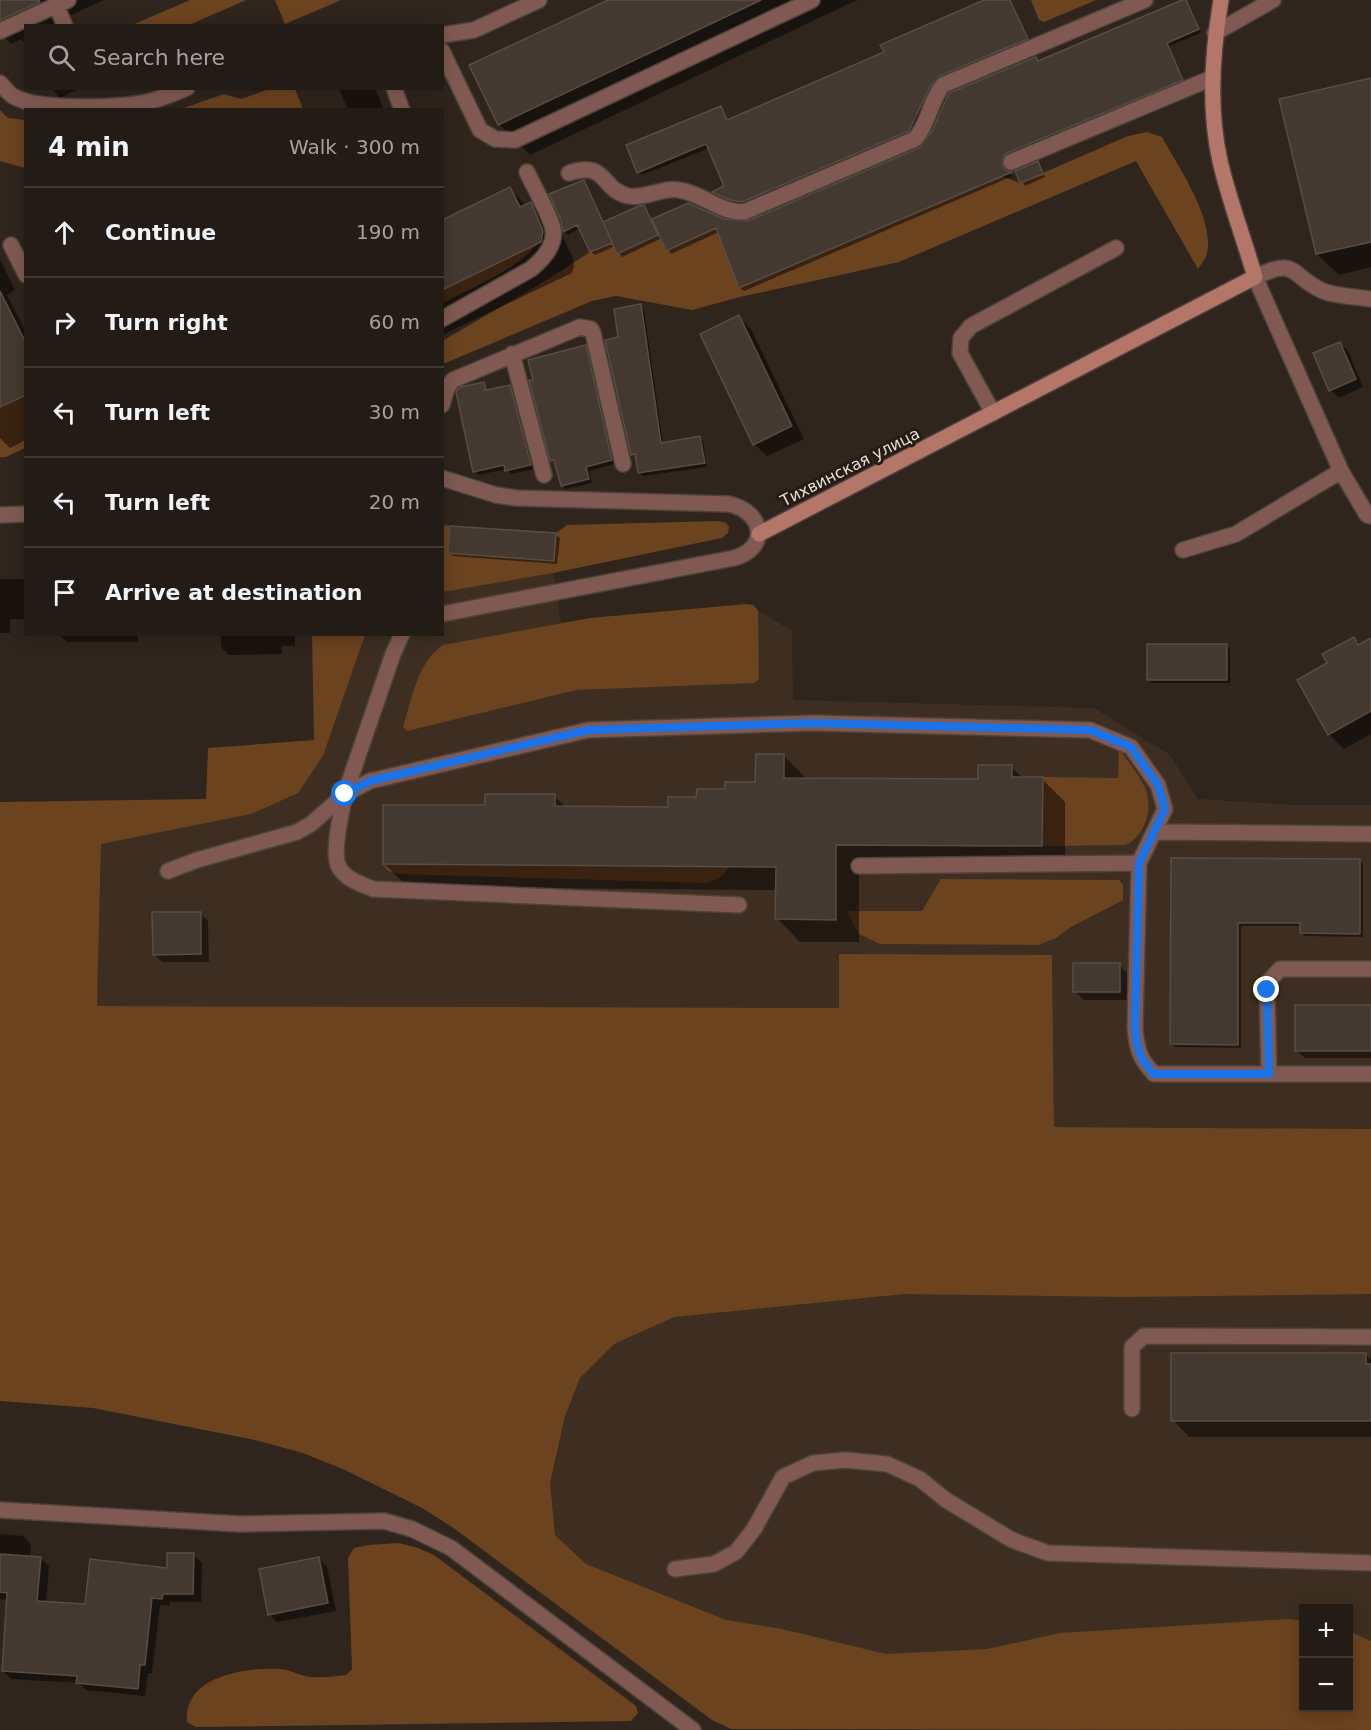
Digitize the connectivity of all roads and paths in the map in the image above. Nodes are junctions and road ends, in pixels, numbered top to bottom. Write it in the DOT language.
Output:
graph roads {
  1 [pos="539,0"];
  2 [pos="812,0"];
  3 [pos="1145,0"];
  4 [pos="1221,0"];
  5 [pos="1249,0"];
  6 [pos="1273,0"];
  7 [pos="62,2"];
  8 [pos="514,5"];
  9 [pos="1247,16"];
  10 [pos="65,24"];
  11 [pos="0,31"];
  12 [pos="1215,33"];
  13 [pos="444,35"];
  14 [pos="444,55"];
  15 [pos="1212,78"];
  16 [pos="0,83"];
  17 [pos="181,90"];
  18 [pos="395,90"];
  19 [pos="401,108"];
  20 [pos="1011,162"];
  21 [pos="527,172"];
  22 [pos="569,173"];
  23 [pos="11,245"];
  24 [pos="1116,248"];
  25 [pos="24,271"];
  26 [pos="1255,277"];
  27 [pos="1371,299"];
  28 [pos="444,318"];
  29 [pos="512,354"];
  30 [pos="444,398"];
  31 [pos="993,413"];
  32 [pos="623,464"];
  33 [pos="1341,471"];
  34 [pos="544,475"];
  35 [pos="444,479"];
  36 [pos="24,510"];
  37 [pos="0,514"];
  38 [pos="1371,516"];
  39 [pos="759,534"];
  40 [pos="1183,550"];
  41 [pos="444,614"];
  42 [pos="401,636"];
  43 [pos="345,794"];
  44 [pos="1154,832"];
  45 [pos="1371,834"];
  46 [pos="1139,863"];
  47 [pos="859,866"];
  48 [pos="168,871"];
  49 [pos="739,905"];
  50 [pos="1371,969"];
  51 [pos="1269,1074"];
  52 [pos="1371,1074"];
  53 [pos="1371,1337"];
  54 [pos="1132,1409"];
  55 [pos="0,1510"];
  56 [pos="1371,1563"];
  57 [pos="675,1569"];
  58 [pos="693,1730"];
  1 -- 8 [label="lane"];
  2 -- 14 [label="lane"];
  3 -- 22 [label="lane"];
  4 -- 12 [label="street"];
  5 -- 9 [label="lane"];
  6 -- 9 [label="lane"];
  7 -- 10 [label="lane"];
  7 -- 11 [label="lane"];
  8 -- 13 [label="lane"];
  9 -- 12 [label="lane"];
  12 -- 15 [label="street"];
  15 -- 20 [label="lane"];
  15 -- 26 [label="street"];
  16 -- 17 [label="lane"];
  18 -- 19 [label="lane"];
  21 -- 28 [label="lane"];
  23 -- 25 [label="lane"];
  24 -- 31 [label="lane"];
  26 -- 27 [label="lane"];
  26 -- 31 [label="street, Тихвинская улица"];
  26 -- 33 [label="lane"];
  29 -- 30 [label="lane"];
  29 -- 32 [label="lane"];
  29 -- 34 [label="lane"];
  31 -- 39 [label="street, Тихвинская улица"];
  33 -- 38 [label="lane"];
  33 -- 40 [label="lane"];
  35 -- 39 [label="lane"];
  36 -- 37 [label="lane"];
  39 -- 41 [label="lane"];
  42 -- 43 [label="lane"];
  43 -- 44 [label="lane"];
  43 -- 48 [label="lane"];
  43 -- 49 [label="lane"];
  44 -- 45 [label="lane"];
  44 -- 46 [label="lane"];
  46 -- 47 [label="lane"];
  46 -- 51 [label="lane"];
  50 -- 51 [label="lane"];
  51 -- 52 [label="lane"];
  53 -- 54 [label="lane"];
  55 -- 58 [label="lane"];
  56 -- 57 [label="lane"];
}
